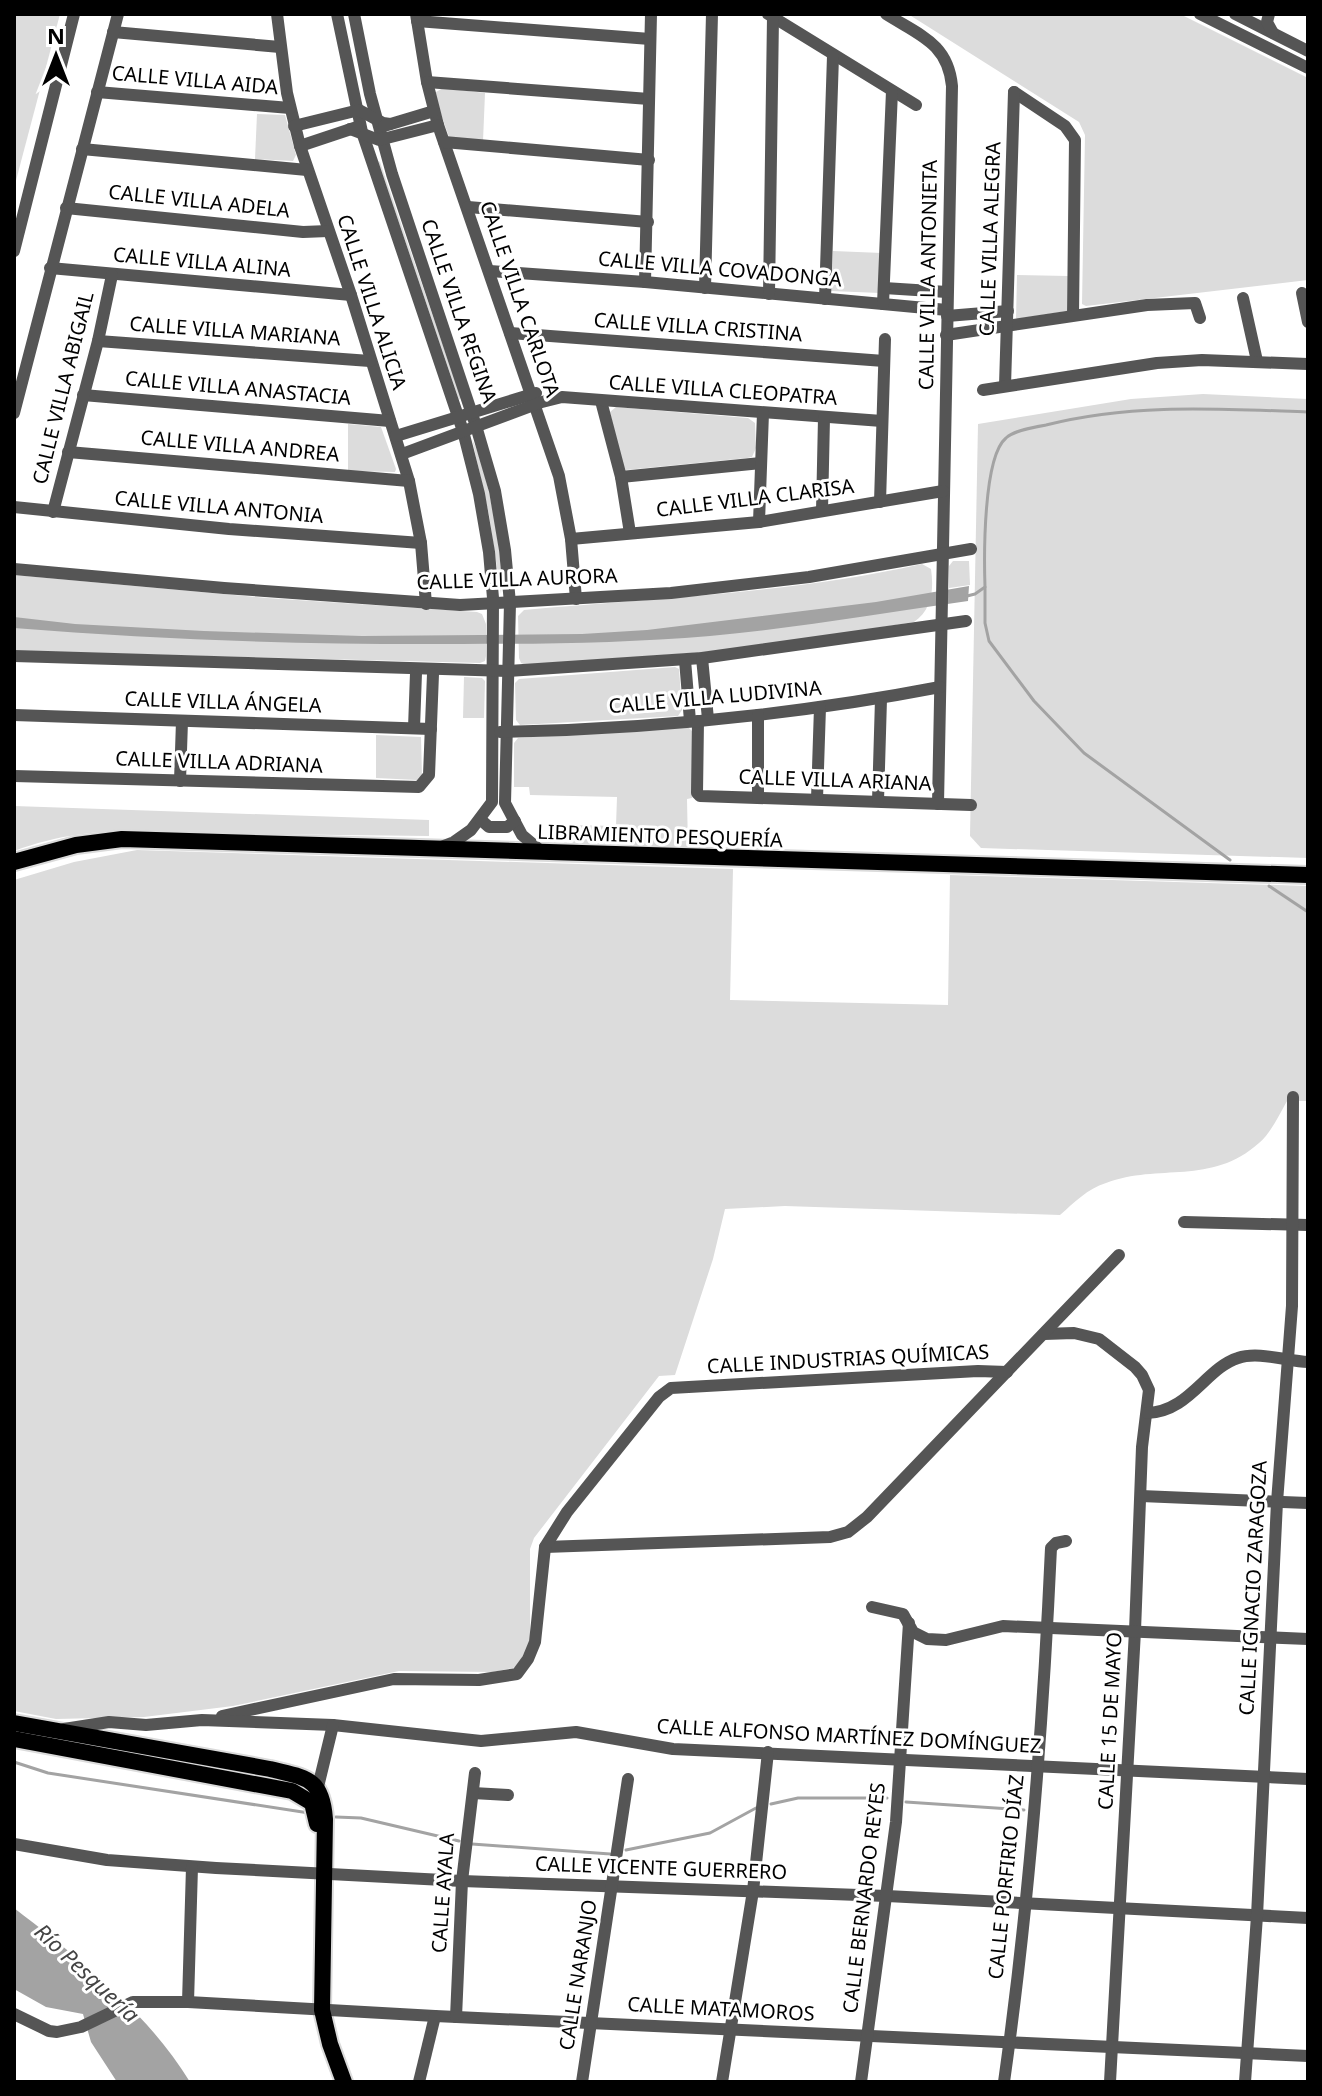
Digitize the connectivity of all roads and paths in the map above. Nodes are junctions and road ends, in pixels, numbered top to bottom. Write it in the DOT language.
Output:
graph roads {
  1 [pos="74,14"];
  2 [pos="118,14"];
  3 [pos="277,14"];
  4 [pos="337,14"];
  5 [pos="354,14"];
  6 [pos="651,14"];
  7 [pos="712,14"];
  8 [pos="886,14"];
  9 [pos="1200,14"];
  10 [pos="1235,14"];
  11 [pos="770,16"];
  12 [pos="416,18"];
  13 [pos="1256,20"];
  14 [pos="1224,26"];
  15 [pos="113,32"];
  16 [pos="1275,34"];
  17 [pos="650,39"];
  18 [pos="280,47"];
  19 [pos="1268,48"];
  20 [pos="1308,51"];
  21 [pos="833,56"];
  22 [pos="1308,68"];
  23 [pos="427,82"];
  24 [pos="892,91"];
  25 [pos="97,92"];
  26 [pos="649,99"];
  27 [pos="916,105"];
  28 [pos="350,107"];
  29 [pos="290,108"];
  30 [pos="429,112"];
  31 [pos="294,126"];
  32 [pos="433,126"];
  33 [pos="374,129"];
  34 [pos="444,142"];
  35 [pos="300,146"];
  36 [pos="82,149"];
  37 [pos="649,160"];
  38 [pos="372,161"];
  39 [pos="307,170"];
  40 [pos="468,207"];
  41 [pos="66,208"];
  42 [pos="648,222"];
  43 [pos="328,231"];
  44 [pos="14,251"];
  45 [pos="50,268"];
  46 [pos="490,271"];
  47 [pos="112,275"];
  48 [pos="645,282"];
  49 [pos="705,288"];
  50 [pos="884,288"];
  51 [pos="947,292"];
  52 [pos="1302,293"];
  53 [pos="769,294"];
  54 [pos="351,295"];
  55 [pos="1243,298"];
  56 [pos="825,299"];
  57 [pos="883,304"];
  58 [pos="1008,311"];
  59 [pos="947,313"];
  60 [pos="1073,315"];
  61 [pos="1200,318"];
  62 [pos="1308,322"];
  63 [pos="1008,326"];
  64 [pos="510,333"];
  65 [pos="946,335"];
  66 [pos="885,339"];
  67 [pos="98,341"];
  68 [pos="370,361"];
  69 [pos="884,361"];
  70 [pos="1257,361"];
  71 [pos="1308,364"];
  72 [pos="1005,386"];
  73 [pos="983,390"];
  74 [pos="83,395"];
  75 [pos="533,399"];
  76 [pos="601,401"];
  77 [pos="472,412"];
  78 [pos="14,413"];
  79 [pos="763,413"];
  80 [pos="458,416"];
  81 [pos="824,418"];
  82 [pos="390,421"];
  83 [pos="882,421"];
  84 [pos="476,426"];
  85 [pos="463,431"];
  86 [pos="396,436"];
  87 [pos="68,452"];
  88 [pos="402,454"];
  89 [pos="761,463"];
  90 [pos="621,477"];
  91 [pos="409,481"];
  92 [pos="943,491"];
  93 [pos="880,502"];
  94 [pos="14,507"];
  95 [pos="822,511"];
  96 [pos="53,512"];
  97 [pos="759,522"];
  98 [pos="630,533"];
  99 [pos="571,539"];
  100 [pos="421,543"];
  101 [pos="971,549"];
  102 [pos="942,556"];
  103 [pos="14,569"];
  104 [pos="576,599"];
  105 [pos="426,604"];
  106 [pos="500,606"];
  107 [pos="966,621"];
  108 [pos="941,624"];
  109 [pos="14,656"];
  110 [pos="702,658"];
  111 [pos="685,660"];
  112 [pos="500,667"];
  113 [pos="424,670"];
  114 [pos="940,687"];
  115 [pos="881,699"];
  116 [pos="820,707"];
  117 [pos="14,715"];
  118 [pos="758,715"];
  119 [pos="699,720"];
  120 [pos="182,721"];
  121 [pos="414,728"];
  122 [pos="431,729"];
  123 [pos="492,732"];
  124 [pos="507,732"];
  125 [pos="14,776"];
  126 [pos="180,781"];
  127 [pos="758,797"];
  128 [pos="817,799"];
  129 [pos="878,801"];
  130 [pos="938,804"];
  131 [pos="971,805"];
  132 [pos="484,816"];
  133 [pos="512,817"];
  134 [pos="470,832"];
  135 [pos="522,835"];
  136 [pos="433,848"];
  137 [pos="483,850"];
  138 [pos="506,851"];
  139 [pos="544,853"];
  140 [pos="14,862"];
  141 [pos="1308,875"];
  142 [pos="1293,1097"];
  143 [pos="1184,1222"];
  144 [pos="1293,1225"];
  145 [pos="1308,1225"];
  146 [pos="1119,1255"];
  147 [pos="1044,1334"];
  148 [pos="1287,1361"];
  149 [pos="1308,1362"];
  150 [pos="1007,1372"];
  151 [pos="1147,1413"];
  152 [pos="1141,1496"];
  153 [pos="1277,1502"];
  154 [pos="1308,1503"];
  155 [pos="1066,1541"];
  156 [pos="545,1547"];
  157 [pos="872,1607"];
  158 [pos="909,1623"];
  159 [pos="1048,1627"];
  160 [pos="1135,1631"];
  161 [pos="1271,1637"];
  162 [pos="1308,1639"];
  163 [pos="202,1720"];
  164 [pos="14,1723"];
  165 [pos="333,1725"];
  166 [pos="14,1739"];
  167 [pos="55,1740"];
  168 [pos="768,1752"];
  169 [pos="900,1761"];
  170 [pos="1037,1768"];
  171 [pos="1127,1770"];
  172 [pos="475,1773"];
  173 [pos="1263,1777"];
  174 [pos="628,1779"];
  175 [pos="1308,1779"];
  176 [pos="473,1793"];
  177 [pos="508,1795"];
  178 [pos="315,1796"];
  179 [pos="14,1844"];
  180 [pos="192,1867"];
  181 [pos="320,1872"];
  182 [pos="462,1881"];
  183 [pos="612,1886"];
  184 [pos="753,1891"];
  185 [pos="887,1896"];
  186 [pos="1026,1903"];
  187 [pos="1120,1908"];
  188 [pos="1257,1916"];
  189 [pos="1308,1918"];
  190 [pos="188,2002"];
  191 [pos="320,2010"];
  192 [pos="14,2014"];
  193 [pos="435,2016"];
  194 [pos="456,2017"];
  195 [pos="592,2023"];
  196 [pos="732,2028"];
  197 [pos="867,2036"];
  198 [pos="1009,2041"];
  199 [pos="1112,2045"];
  200 [pos="1247,2052"];
  201 [pos="1308,2056"];
  202 [pos="341,2082"];
  203 [pos="419,2082"];
  204 [pos="582,2082"];
  205 [pos="722,2082"];
  206 [pos="861,2082"];
  207 [pos="1004,2082"];
  208 [pos="1110,2082"];
  209 [pos="1245,2082"];
  1 -- 44 [label="street"];
  2 -- 15 [label="street"];
  3 -- 18 [label="street, CALLE VILLA ALICIA"];
  4 -- 28 [label="street"];
  5 -- 33 [label="street, CALLE VILLA REGINA"];
  6 -- 17 [label="street"];
  7 -- 49 [label="street"];
  8 -- 51 [label="street, CALLE VILLA ANTONIETA"];
  9 -- 14 [label="street"];
  10 -- 13 [label="street"];
  10 -- 14 [label="street"];
  11 -- 21 [label="street"];
  11 -- 53 [label="street"];
  12 -- 17 [label="street"];
  12 -- 23 [label="street, CALLE VILLA CARLOTA"];
  13 -- 14 [label="street"];
  13 -- 16 [label="street"];
  13 -- 19 [label="street"];
  14 -- 19 [label="street"];
  15 -- 18 [label="street"];
  15 -- 25 [label="street"];
  16 -- 19 [label="street"];
  16 -- 20 [label="street"];
  17 -- 26 [label="street"];
  18 -- 29 [label="street, CALLE VILLA ALICIA"];
  19 -- 22 [label="street"];
  21 -- 24 [label="street"];
  21 -- 56 [label="street"];
  23 -- 26 [label="street"];
  23 -- 30 [label="street, CALLE VILLA CARLOTA"];
  24 -- 27 [label="street"];
  24 -- 50 [label="street"];
  25 -- 29 [label="street, CALLE VILLA AIDA"];
  25 -- 36 [label="street"];
  26 -- 37 [label="street"];
  28 -- 31 [label="street"];
  28 -- 33 [label="street"];
  28 -- 33 [label="street"];
  28 -- 33 [label="street"];
  29 -- 31 [label="street, CALLE VILLA ALICIA"];
  30 -- 32 [label="street, CALLE VILLA CARLOTA"];
  30 -- 33 [label="street"];
  31 -- 35 [label="street, CALLE VILLA ALICIA"];
  32 -- 33 [label="street"];
  32 -- 34 [label="street, CALLE VILLA CARLOTA"];
  33 -- 35 [label="street"];
  33 -- 38 [label="street, CALLE VILLA REGINA"];
  33 -- 38 [label="street"];
  33 -- 77 [label="street, CALLE VILLA REGINA"];
  34 -- 37 [label="street"];
  34 -- 40 [label="street, CALLE VILLA CARLOTA"];
  35 -- 39 [label="street, CALLE VILLA ALICIA"];
  36 -- 39 [label="street"];
  36 -- 41 [label="street"];
  37 -- 42 [label="street"];
  38 -- 80 [label="street, CALLE VILLA REGINA"];
  39 -- 43 [label="street, CALLE VILLA ALICIA"];
  40 -- 42 [label="street"];
  40 -- 46 [label="street, CALLE VILLA CARLOTA"];
  41 -- 43 [label="street, CALLE VILLA ADELA"];
  41 -- 45 [label="street"];
  42 -- 48 [label="street"];
  43 -- 54 [label="street, CALLE VILLA ALICIA"];
  45 -- 47 [label="street, CALLE VILLA ALINA"];
  45 -- 78 [label="street"];
  46 -- 48 [label="street, CALLE VILLA COVADONGA"];
  46 -- 64 [label="street, CALLE VILLA CARLOTA"];
  47 -- 54 [label="street, CALLE VILLA ALINA"];
  47 -- 67 [label="street, CALLE VILLA ABIGAIL"];
  48 -- 49 [label="street, CALLE VILLA COVADONGA"];
  49 -- 53 [label="street, CALLE VILLA COVADONGA"];
  50 -- 51 [label="street"];
  50 -- 57 [label="street"];
  51 -- 59 [label="street, CALLE VILLA ANTONIETA"];
  52 -- 62 [label="street"];
  53 -- 56 [label="street, CALLE VILLA COVADONGA"];
  54 -- 68 [label="street, CALLE VILLA ALICIA"];
  55 -- 70 [label="street"];
  56 -- 57 [label="street, CALLE VILLA COVADONGA"];
  57 -- 59 [label="street, CALLE VILLA COVADONGA"];
  58 -- 59 [label="street, CALLE VILLA COVADONGA"];
  58 -- 60 [label="street, CALLE VILLA ALEGRA"];
  58 -- 63 [label="street, CALLE VILLA ALEGRA"];
  59 -- 65 [label="street, CALLE VILLA ANTONIETA"];
  60 -- 61 [label="street"];
  60 -- 63 [label="street"];
  63 -- 65 [label="street"];
  63 -- 72 [label="street, CALLE VILLA ALEGRA"];
  64 -- 69 [label="street, CALLE VILLA CRISTINA"];
  64 -- 75 [label="street, CALLE VILLA CARLOTA"];
  65 -- 92 [label="street, CALLE VILLA ANTONIETA"];
  66 -- 69 [label="street"];
  67 -- 68 [label="street, CALLE VILLA MARIANA"];
  67 -- 74 [label="street, CALLE VILLA ABIGAIL"];
  68 -- 82 [label="street, CALLE VILLA ALICIA"];
  69 -- 83 [label="street"];
  70 -- 71 [label="street"];
  70 -- 72 [label="street"];
  72 -- 73 [label="street"];
  74 -- 82 [label="street, CALLE VILLA ANASTACIA"];
  74 -- 87 [label="street, CALLE VILLA ABIGAIL"];
  75 -- 76 [label="street, CALLE VILLA CLEOPATRA"];
  75 -- 77 [label="street, CALLE VILLA CLEOPATRA"];
  75 -- 84 [label="street, CALLE VILLA CLEOPATRA"];
  75 -- 99 [label="street, CALLE VILLA CARLOTA"];
  76 -- 79 [label="street, CALLE VILLA CLEOPATRA"];
  76 -- 90 [label="street"];
  77 -- 80 [label="street, CALLE VILLA CLEOPATRA"];
  77 -- 84 [label="street, CALLE VILLA REGINA"];
  79 -- 81 [label="street, CALLE VILLA CLEOPATRA"];
  79 -- 89 [label="street"];
  80 -- 85 [label="street, CALLE VILLA REGINA"];
  80 -- 86 [label="street, CALLE VILLA CLEOPATRA"];
  81 -- 83 [label="street, CALLE VILLA CLEOPATRA"];
  81 -- 95 [label="street"];
  82 -- 86 [label="street, CALLE VILLA ALICIA"];
  83 -- 93 [label="street"];
  84 -- 85 [label="street, CALLE VILLA CLEOPATRA"];
  84 -- 106 [label="street, CALLE VILLA REGINA"];
  85 -- 88 [label="street, CALLE VILLA CLEOPATRA"];
  85 -- 106 [label="street, CALLE VILLA REGINA"];
  86 -- 88 [label="street, CALLE VILLA ALICIA"];
  87 -- 91 [label="street, CALLE VILLA ANDREA"];
  87 -- 96 [label="street, CALLE VILLA ABIGAIL"];
  88 -- 91 [label="street, CALLE VILLA ALICIA"];
  89 -- 90 [label="street"];
  89 -- 97 [label="street"];
  90 -- 98 [label="street"];
  91 -- 100 [label="street, CALLE VILLA ALICIA"];
  92 -- 93 [label="street, CALLE VILLA CLARISA"];
  92 -- 102 [label="street, CALLE VILLA ANTONIETA"];
  93 -- 95 [label="street, CALLE VILLA CLARISA"];
  94 -- 96 [label="street, CALLE VILLA ANTONIA"];
  95 -- 97 [label="street, CALLE VILLA CLARISA"];
  96 -- 100 [label="street, CALLE VILLA ANTONIA"];
  97 -- 98 [label="street, CALLE VILLA CLARISA"];
  98 -- 99 [label="street, CALLE VILLA CLARISA"];
  99 -- 104 [label="street, CALLE VILLA CARLOTA"];
  100 -- 105 [label="street, CALLE VILLA ALICIA"];
  101 -- 102 [label="street, CALLE VILLA AURORA"];
  102 -- 104 [label="street, CALLE VILLA AURORA"];
  102 -- 108 [label="street, CALLE VILLA ANTONIETA"];
  103 -- 105 [label="street, CALLE VILLA AURORA"];
  104 -- 106 [label="street, CALLE VILLA AURORA"];
  105 -- 106 [label="street, CALLE VILLA AURORA"];
  106 -- 112 [label="street"];
  106 -- 112 [label="street, CALLE VILLA REGINA"];
  107 -- 108 [label="street"];
  108 -- 110 [label="street"];
  108 -- 114 [label="street"];
  109 -- 113 [label="street"];
  110 -- 111 [label="street"];
  110 -- 119 [label="street"];
  111 -- 112 [label="street"];
  111 -- 119 [label="street"];
  112 -- 113 [label="street"];
  112 -- 123 [label="street"];
  112 -- 124 [label="street"];
  113 -- 121 [label="street"];
  113 -- 122 [label="street"];
  114 -- 115 [label="street, CALLE VILLA LUDIVINA"];
  114 -- 130 [label="street"];
  115 -- 116 [label="street, CALLE VILLA LUDIVINA"];
  115 -- 129 [label="street"];
  116 -- 118 [label="street, CALLE VILLA LUDIVINA"];
  116 -- 128 [label="street"];
  117 -- 120 [label="street, CALLE VILLA ÁNGELA"];
  118 -- 119 [label="street, CALLE VILLA LUDIVINA"];
  118 -- 127 [label="street"];
  119 -- 124 [label="street, CALLE VILLA LUDIVINA"];
  119 -- 127 [label="street, CALLE VILLA ARIANA"];
  120 -- 121 [label="street, CALLE VILLA ÁNGELA"];
  120 -- 126 [label="street"];
  121 -- 122 [label="street, CALLE VILLA ÁNGELA"];
  122 -- 126 [label="street, CALLE VILLA ADRIANA"];
  123 -- 124 [label="street, CALLE VILLA LUDIVINA"];
  123 -- 132 [label="street"];
  124 -- 133 [label="street"];
  125 -- 126 [label="street, CALLE VILLA ADRIANA"];
  127 -- 128 [label="street, CALLE VILLA ARIANA"];
  128 -- 129 [label="street, CALLE VILLA ARIANA"];
  129 -- 130 [label="street, CALLE VILLA ARIANA"];
  130 -- 131 [label="street, CALLE VILLA ARIANA"];
  132 -- 133 [label="street"];
  132 -- 133 [label="street"];
  132 -- 134 [label="street"];
  133 -- 135 [label="street"];
  134 -- 136 [label="street"];
  134 -- 137 [label="street"];
  135 -- 138 [label="street"];
  135 -- 139 [label="street"];
  136 -- 137 [label="main road, LIBRAMIENTO PESQUERÍA"];
  136 -- 140 [label="main road, LIBRAMIENTO PESQUERÍA"];
  137 -- 138 [label="main road, LIBRAMIENTO PESQUERÍA"];
  138 -- 139 [label="main road, LIBRAMIENTO PESQUERÍA"];
  139 -- 141 [label="main road, LIBRAMIENTO PESQUERÍA"];
  142 -- 144 [label="street, CALLE IGNACIO ZARAGOZA"];
  143 -- 144 [label="street"];
  144 -- 145 [label="street"];
  144 -- 148 [label="street, CALLE IGNACIO ZARAGOZA"];
  146 -- 147 [label="street"];
  147 -- 150 [label="street"];
  147 -- 151 [label="street, CALLE 15 DE MAYO"];
  148 -- 149 [label="street"];
  148 -- 151 [label="street"];
  148 -- 153 [label="street, CALLE IGNACIO ZARAGOZA"];
  150 -- 156 [label="street"];
  150 -- 156 [label="street, CALLE INDUSTRIAS QUÍMICAS"];
  151 -- 152 [label="street, CALLE 15 DE MAYO"];
  152 -- 153 [label="street"];
  152 -- 160 [label="street, CALLE 15 DE MAYO"];
  153 -- 154 [label="street"];
  153 -- 161 [label="street, CALLE IGNACIO ZARAGOZA"];
  155 -- 159 [label="street, CALLE PORFIRIO DÍAZ"];
  156 -- 163 [label="street"];
  157 -- 158 [label="street"];
  158 -- 159 [label="street"];
  158 -- 169 [label="street, CALLE BERNARDO REYES"];
  159 -- 160 [label="street"];
  159 -- 170 [label="street, CALLE PORFIRIO DÍAZ"];
  160 -- 161 [label="street"];
  160 -- 171 [label="street, CALLE 15 DE MAYO"];
  161 -- 162 [label="street"];
  161 -- 173 [label="street, CALLE IGNACIO ZARAGOZA"];
  163 -- 165 [label="street, CALLE ALFONSO MARTÍNEZ DOMÍNGUEZ"];
  163 -- 167 [label="street, CALLE ALFONSO MARTÍNEZ DOMÍNGUEZ"];
  164 -- 167 [label="main road"];
  165 -- 168 [label="street, CALLE ALFONSO MARTÍNEZ DOMÍNGUEZ"];
  165 -- 178 [label="street"];
  166 -- 167 [label="main road"];
  167 -- 178 [label="main road"];
  168 -- 169 [label="street, CALLE ALFONSO MARTÍNEZ DOMÍNGUEZ"];
  168 -- 184 [label="street"];
  169 -- 170 [label="street, CALLE ALFONSO MARTÍNEZ DOMÍNGUEZ"];
  169 -- 185 [label="street, CALLE BERNARDO REYES"];
  170 -- 171 [label="street, CALLE ALFONSO MARTÍNEZ DOMÍNGUEZ"];
  170 -- 186 [label="street, CALLE PORFIRIO DÍAZ"];
  171 -- 173 [label="street, CALLE ALFONSO MARTÍNEZ DOMÍNGUEZ"];
  171 -- 187 [label="street, CALLE 15 DE MAYO"];
  172 -- 176 [label="street, CALLE AYALA"];
  173 -- 175 [label="street, CALLE ALFONSO MARTÍNEZ DOMÍNGUEZ"];
  173 -- 188 [label="street, CALLE IGNACIO ZARAGOZA"];
  174 -- 183 [label="street, CALLE NARANJO"];
  176 -- 177 [label="street"];
  176 -- 182 [label="street, CALLE AYALA"];
  178 -- 181 [label="main road"];
  179 -- 180 [label="street, CALLE VICENTE GUERRERO"];
  180 -- 181 [label="street, CALLE VICENTE GUERRERO"];
  180 -- 190 [label="street"];
  181 -- 182 [label="street, CALLE VICENTE GUERRERO"];
  181 -- 191 [label="main road"];
  182 -- 183 [label="street, CALLE VICENTE GUERRERO"];
  182 -- 194 [label="street, CALLE AYALA"];
  183 -- 184 [label="street, CALLE VICENTE GUERRERO"];
  183 -- 195 [label="street, CALLE NARANJO"];
  184 -- 185 [label="street, CALLE VICENTE GUERRERO"];
  184 -- 196 [label="street"];
  185 -- 186 [label="street, CALLE VICENTE GUERRERO"];
  185 -- 197 [label="street, CALLE BERNARDO REYES"];
  186 -- 187 [label="street, CALLE VICENTE GUERRERO"];
  186 -- 198 [label="street, CALLE PORFIRIO DÍAZ"];
  187 -- 188 [label="street, CALLE VICENTE GUERRERO"];
  187 -- 199 [label="street, CALLE 15 DE MAYO"];
  188 -- 189 [label="street, CALLE VICENTE GUERRERO"];
  188 -- 200 [label="street, CALLE IGNACIO ZARAGOZA"];
  190 -- 191 [label="street, CALLE MATAMOROS"];
  190 -- 192 [label="street, CALLE MATAMOROS"];
  191 -- 193 [label="street, CALLE MATAMOROS"];
  191 -- 202 [label="main road"];
  193 -- 194 [label="street, CALLE MATAMOROS"];
  193 -- 203 [label="street"];
  194 -- 195 [label="street, CALLE MATAMOROS"];
  195 -- 196 [label="street, CALLE MATAMOROS"];
  195 -- 204 [label="street, CALLE NARANJO"];
  196 -- 197 [label="street, CALLE MATAMOROS"];
  196 -- 205 [label="street"];
  197 -- 198 [label="street, CALLE MATAMOROS"];
  197 -- 206 [label="street, CALLE BERNARDO REYES"];
  198 -- 199 [label="street, CALLE MATAMOROS"];
  198 -- 207 [label="street, CALLE PORFIRIO DÍAZ"];
  199 -- 200 [label="street, CALLE MATAMOROS"];
  199 -- 208 [label="street, CALLE 15 DE MAYO"];
  200 -- 201 [label="street, CALLE MATAMOROS"];
  200 -- 209 [label="street, CALLE IGNACIO ZARAGOZA"];
}
